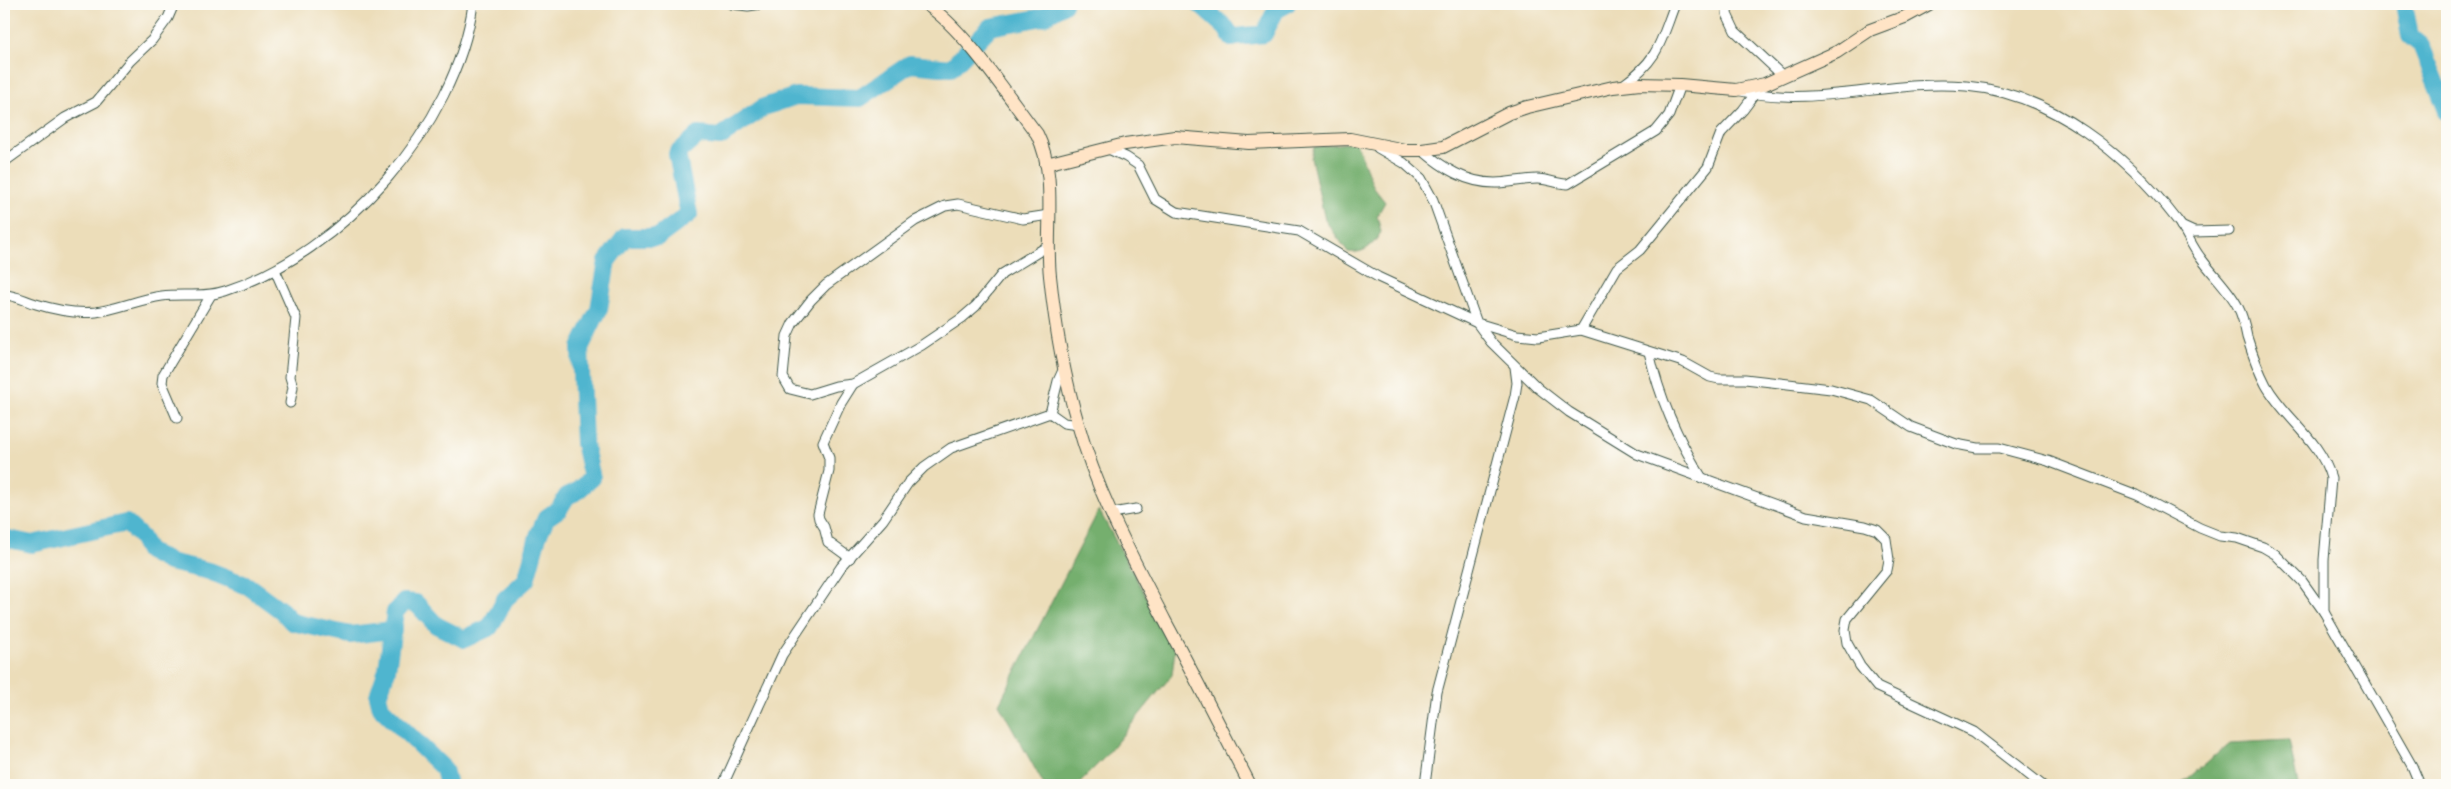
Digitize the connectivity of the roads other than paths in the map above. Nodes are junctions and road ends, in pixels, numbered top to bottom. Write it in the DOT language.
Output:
graph roads {
  1 [pos="174,4"];
  2 [pos="474,4"];
  3 [pos="731,4"];
  4 [pos="762,4"];
  5 [pos="1675,4"];
  6 [pos="1728,4"];
  7 [pos="1929,4"];
  8 [pos="935,6"];
  9 [pos="1783,76"];
  10 [pos="1623,85"];
  11 [pos="1680,85"];
  12 [pos="1736,90"];
  13 [pos="1755,94"];
  14 [pos="1371,143"];
  15 [pos="1106,148"];
  16 [pos="1422,150"];
  17 [pos="4,162"];
  18 [pos="1046,164"];
  19 [pos="1049,215"];
  20 [pos="2181,226"];
  21 [pos="2229,231"];
  22 [pos="1048,246"];
  23 [pos="275,270"];
  24 [pos="4,295"];
  25 [pos="211,295"];
  26 [pos="1477,323"];
  27 [pos="1581,330"];
  28 [pos="1649,352"];
  29 [pos="1065,367"];
  30 [pos="1515,367"];
  31 [pos="852,384"];
  32 [pos="290,403"];
  33 [pos="1050,413"];
  34 [pos="177,418"];
  35 [pos="1078,425"];
  36 [pos="1702,478"];
  37 [pos="1136,509"];
  38 [pos="1112,513"];
  39 [pos="850,558"];
  40 [pos="2324,612"];
  41 [pos="724,785"];
  42 [pos="1250,785"];
  43 [pos="1425,785"];
  44 [pos="2042,785"];
  45 [pos="2420,785"];
  1 -- 17 [label="street"];
  2 -- 23 [label="street"];
  3 -- 4 [label="street"];
  5 -- 10 [label="street"];
  6 -- 9 [label="street"];
  7 -- 9 [label="street"];
  8 -- 18 [label="street"];
  9 -- 12 [label="street"];
  10 -- 11 [label="street"];
  10 -- 16 [label="street"];
  11 -- 12 [label="street"];
  11 -- 16 [label="street"];
  12 -- 13 [label="street"];
  13 -- 20 [label="street"];
  13 -- 27 [label="street"];
  14 -- 15 [label="street"];
  14 -- 16 [label="street"];
  14 -- 26 [label="street"];
  15 -- 18 [label="street"];
  15 -- 26 [label="street"];
  18 -- 19 [label="street"];
  19 -- 22 [label="street"];
  19 -- 31 [label="street"];
  20 -- 21 [label="street"];
  20 -- 40 [label="street"];
  22 -- 29 [label="street"];
  22 -- 31 [label="street"];
  23 -- 25 [label="street"];
  23 -- 32 [label="street"];
  24 -- 25 [label="street"];
  25 -- 34 [label="street"];
  26 -- 27 [label="street"];
  26 -- 30 [label="street"];
  27 -- 28 [label="street"];
  28 -- 36 [label="street"];
  28 -- 40 [label="street"];
  29 -- 33 [label="street"];
  29 -- 35 [label="street"];
  30 -- 36 [label="street"];
  30 -- 43 [label="street"];
  31 -- 39 [label="street"];
  33 -- 35 [label="street"];
  33 -- 39 [label="street"];
  35 -- 38 [label="street"];
  36 -- 44 [label="street"];
  37 -- 38 [label="street"];
  38 -- 42 [label="street"];
  39 -- 41 [label="street"];
  40 -- 45 [label="street"];
}
